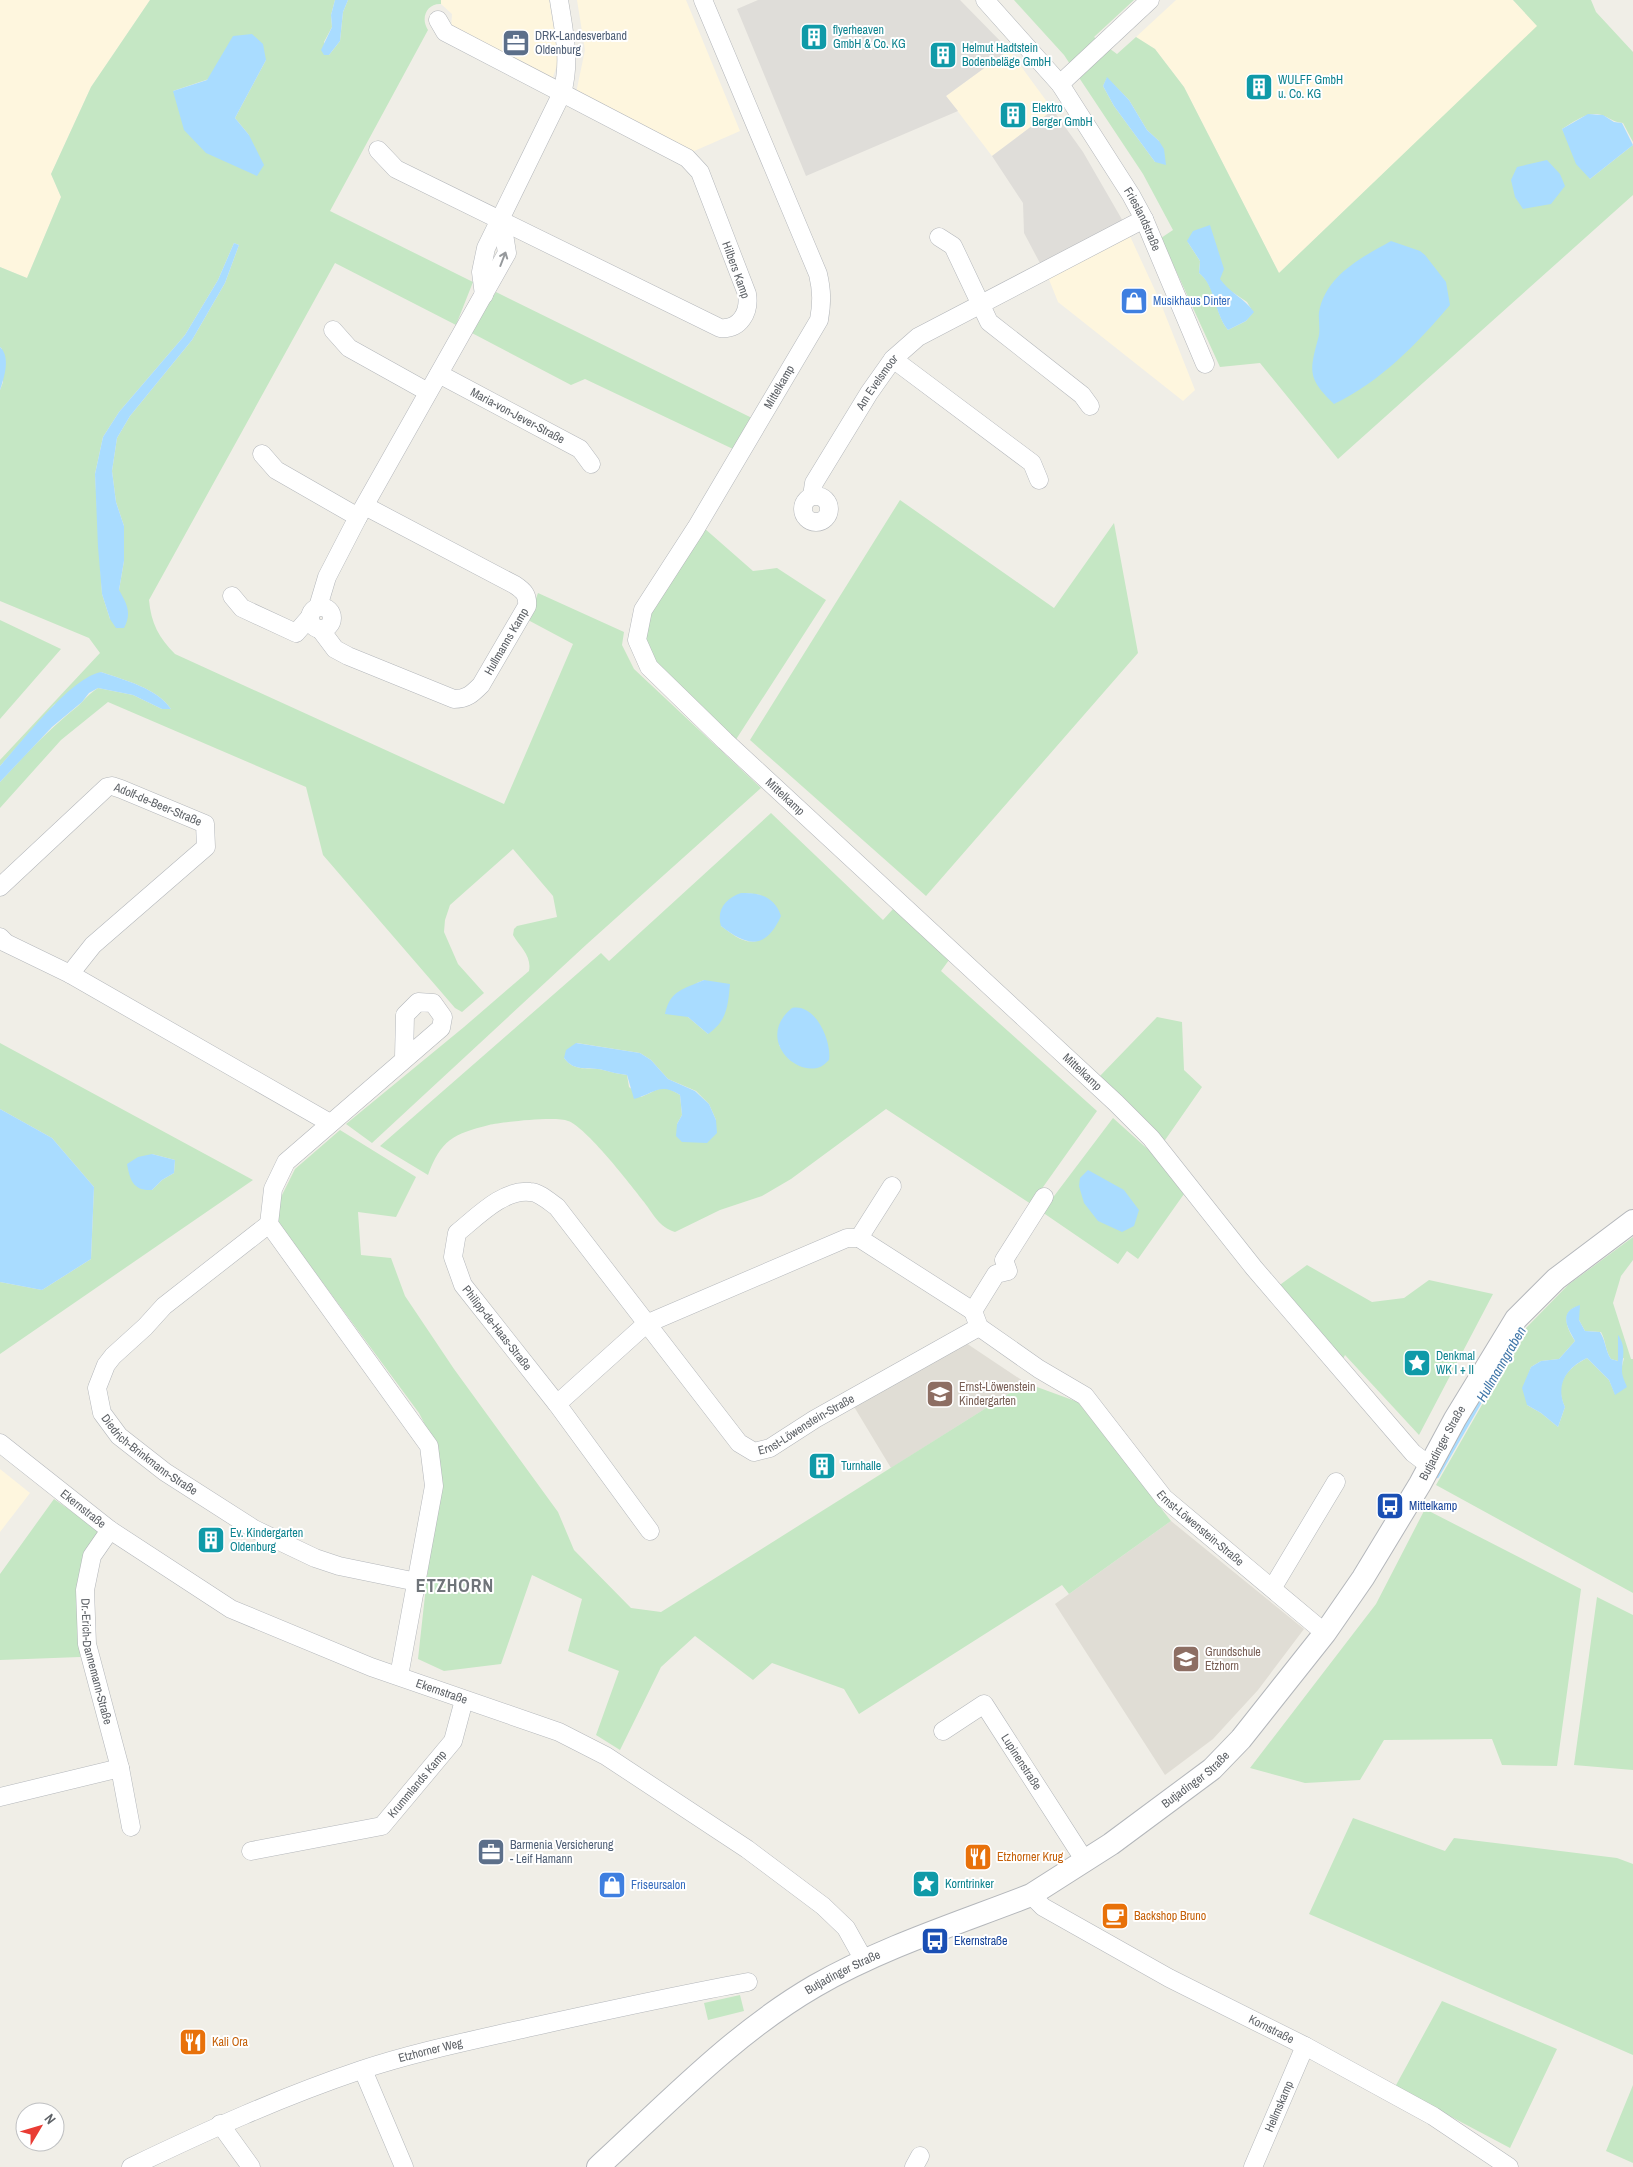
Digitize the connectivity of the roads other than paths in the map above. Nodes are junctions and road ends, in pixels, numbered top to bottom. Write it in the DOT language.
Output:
graph roads {
  1 [pos="559,0"];
  2 [pos="704,0"];
  3 [pos="985,0"];
  4 [pos="1150,0"];
  5 [pos="438,20"];
  6 [pos="1060,84"];
  7 [pos="562,93"];
  8 [pos="378,150"];
  9 [pos="1144,219"];
  10 [pos="499,220"];
  11 [pos="939,237"];
  12 [pos="980,304"];
  13 [pos="334,330"];
  14 [pos="893,359"];
  15 [pos="1205,364"];
  16 [pos="439,374"];
  17 [pos="428,392"];
  18 [pos="1090,406"];
  19 [pos="262,454"];
  20 [pos="591,464"];
  21 [pos="1040,480"];
  22 [pos="812,496"];
  23 [pos="362,512"];
  24 [pos="232,596"];
  25 [pos="316,617"];
  26 [pos="0,887"];
  27 [pos="0,937"];
  28 [pos="70,974"];
  29 [pos="404,1058"];
  30 [pos="330,1122"];
  31 [pos="892,1186"];
  32 [pos="1044,1196"];
  33 [pos="1633,1221"];
  34 [pos="269,1224"];
  35 [pos="859,1238"];
  36 [pos="976,1319"];
  37 [pos="646,1324"];
  38 [pos="557,1404"];
  39 [pos="0,1443"];
  40 [pos="1430,1466"];
  41 [pos="1336,1482"];
  42 [pos="110,1530"];
  43 [pos="650,1531"];
  44 [pos="416,1582"];
  45 [pos="1273,1587"];
  46 [pos="1325,1633"];
  47 [pos="399,1676"];
  48 [pos="464,1700"];
  49 [pos="943,1731"];
  50 [pos="120,1768"];
  51 [pos="0,1797"];
  52 [pos="132,1827"];
  53 [pos="250,1851"];
  54 [pos="1085,1861"];
  55 [pos="1031,1896"];
  56 [pos="865,1962"];
  57 [pos="748,1982"];
  58 [pos="1306,2046"];
  59 [pos="363,2070"];
  60 [pos="220,2124"];
  61 [pos="130,2167"];
  62 [pos="251,2167"];
  63 [pos="404,2167"];
  64 [pos="598,2167"];
  65 [pos="1253,2167"];
  66 [pos="1509,2167"];
  1 -- 7 [label="street"];
  2 -- 40 [label="street, Mittelkamp"];
  3 -- 6 [label="street, Frieslandstraße"];
  4 -- 6 [label="street"];
  5 -- 7 [label="street"];
  6 -- 9 [label="street, Frieslandstraße"];
  7 -- 10 [label="street"];
  7 -- 10 [label="street, Hilbers Kamp"];
  8 -- 10 [label="street"];
  9 -- 12 [label="street, Am Evelsmoor"];
  9 -- 15 [label="street, Frieslandstraße"];
  10 -- 16 [label="street"];
  11 -- 12 [label="street"];
  12 -- 14 [label="street, Am Evelsmoor"];
  12 -- 18 [label="street"];
  13 -- 17 [label="street"];
  14 -- 21 [label="street"];
  14 -- 22 [label="street, Am Evelsmoor"];
  16 -- 17 [label="street"];
  16 -- 20 [label="street, Maria-von-Jever-Straße"];
  17 -- 23 [label="street"];
  19 -- 23 [label="street"];
  23 -- 25 [label="street"];
  23 -- 25 [label="street, Hullmanns Kamp"];
  24 -- 25 [label="street"];
  26 -- 28 [label="street, Adolf-de-Beer-Straße"];
  27 -- 28 [label="street"];
  28 -- 30 [label="street"];
  29 -- 30 [label="street"];
  30 -- 34 [label="street"];
  31 -- 35 [label="street"];
  32 -- 36 [label="street, Ernst-Löwenstein-Straße"];
  33 -- 40 [label="street, Butjadinger Straße"];
  34 -- 44 [label="street"];
  34 -- 44 [label="street, Diedrich-Brinkmann-Straße"];
  35 -- 36 [label="street, Ernst-Löwenstein-Straße"];
  35 -- 37 [label="street"];
  36 -- 37 [label="street, Ernst-Löwenstein-Straße"];
  36 -- 45 [label="street, Ernst-Löwenstein-Straße"];
  37 -- 38 [label="street"];
  37 -- 38 [label="street, Philipp-de-Haas-Straße"];
  38 -- 43 [label="street, Philipp-de-Haas-Straße"];
  39 -- 42 [label="street, Ekernstraße"];
  40 -- 46 [label="street, Butjadinger Straße"];
  41 -- 45 [label="street"];
  42 -- 47 [label="street, Ekernstraße"];
  42 -- 50 [label="street, Dr.-Erich-Dannemann-Straße"];
  44 -- 47 [label="street"];
  45 -- 46 [label="street, Ernst-Löwenstein-Straße"];
  46 -- 54 [label="street, Butjadinger Straße"];
  47 -- 48 [label="street, Ekernstraße"];
  48 -- 53 [label="street, Krummlands Kamp"];
  48 -- 56 [label="street, Ekernstraße"];
  49 -- 54 [label="street, Lupinenstraße"];
  50 -- 51 [label="street"];
  50 -- 52 [label="street, Dr.-Erich-Dannemann-Straße"];
  54 -- 55 [label="street, Butjadinger Straße"];
  55 -- 56 [label="street, Butjadinger Straße"];
  55 -- 58 [label="street, Kornstraße"];
  56 -- 64 [label="street, Butjadinger Straße"];
  57 -- 59 [label="street, Etzhorner Weg"];
  58 -- 65 [label="street, Hellmskamp"];
  58 -- 66 [label="street, Kornstraße"];
  59 -- 60 [label="street, Etzhorner Weg"];
  59 -- 63 [label="street"];
  60 -- 61 [label="street, Etzhorner Weg"];
  60 -- 62 [label="street"];
}
